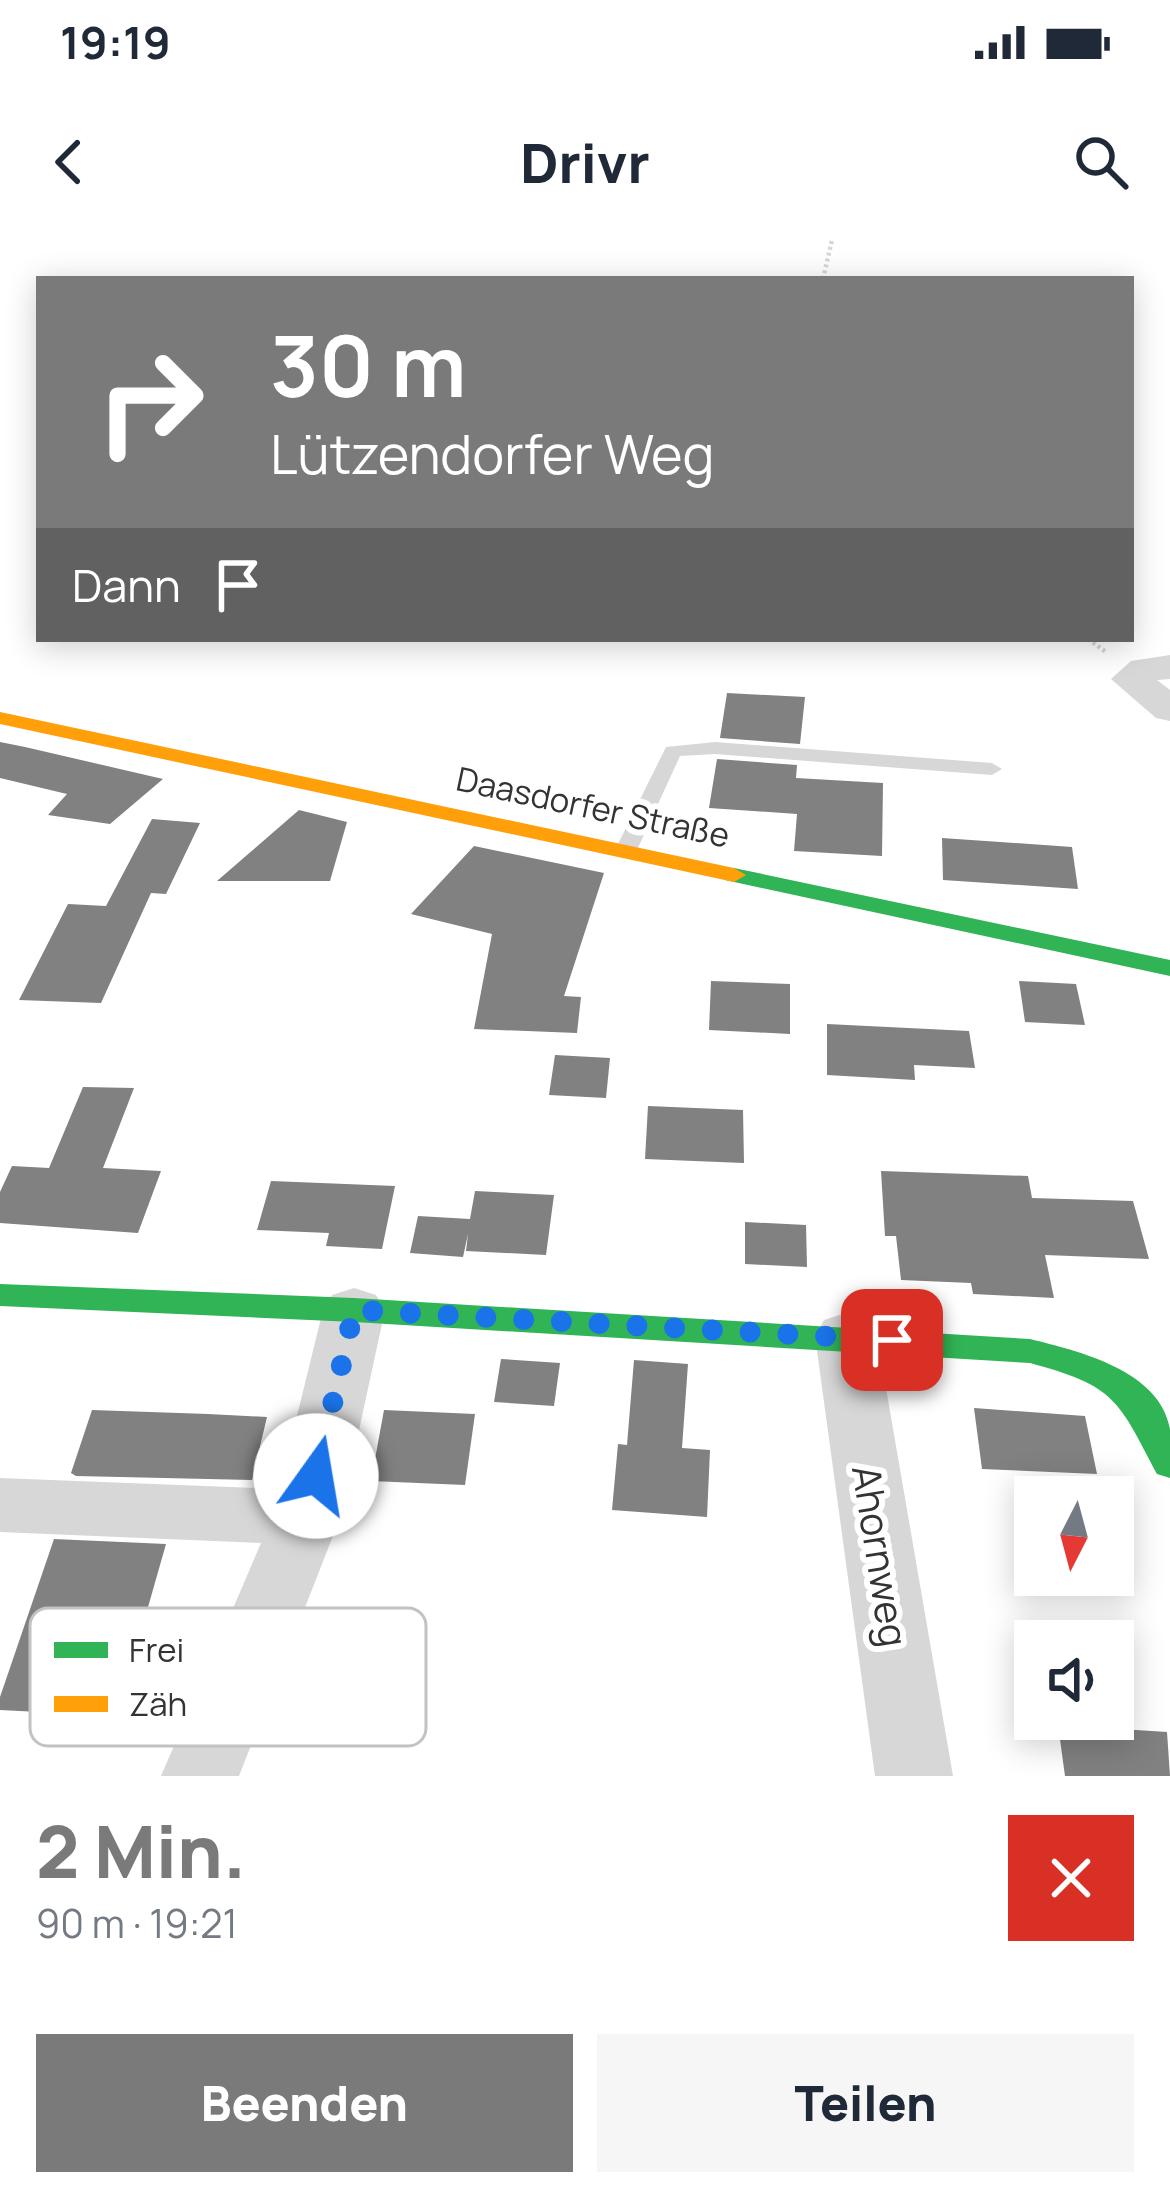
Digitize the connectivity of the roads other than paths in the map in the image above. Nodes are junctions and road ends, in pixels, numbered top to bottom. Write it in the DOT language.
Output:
graph roads {
  1 [pos="1151,673"];
  2 [pos="1170,710"];
  3 [pos="0,718"];
  4 [pos="992,769"];
  5 [pos="626,850"];
  6 [pos="1170,968"];
  7 [pos="0,1295"];
  8 [pos="354,1310"];
  9 [pos="846,1336"];
  10 [pos="1170,1464"];
  11 [pos="2,1511"];
  12 [pos="306,1518"];
  13 [pos="269,1608"];
  14 [pos="212,1746"];
  15 [pos="200,1776"];
  16 [pos="914,1776"];
  1 -- 2 [label="street"];
  3 -- 5 [label="street, Daasdorfer Straße"];
  4 -- 5 [label="lane"];
  5 -- 6 [label="street, Daasdorfer Straße"];
  7 -- 8 [label="street"];
  8 -- 9 [label="street"];
  8 -- 12 [label="street"];
  9 -- 10 [label="street"];
  9 -- 16 [label="street, Ahornweg"];
  11 -- 12 [label="street"];
  12 -- 13 [label="street"];
  14 -- 15 [label="street"];
}
